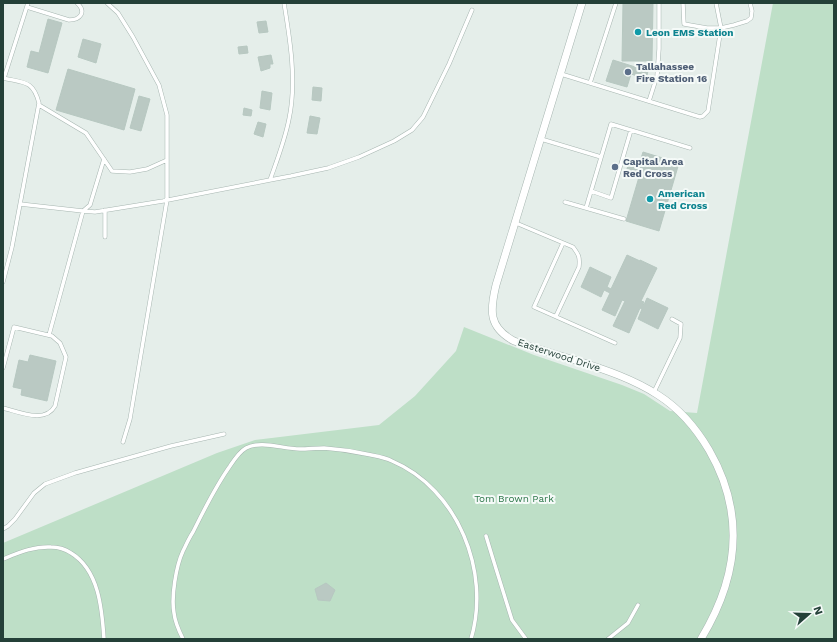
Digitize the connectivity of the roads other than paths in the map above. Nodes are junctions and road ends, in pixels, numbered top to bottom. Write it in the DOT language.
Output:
graph roads {
  1 [pos="77,3"];
  2 [pos="106,3"];
  3 [pos="284,3"];
  4 [pos="582,3"];
  5 [pos="616,3"];
  6 [pos="659,3"];
  7 [pos="684,3"];
  8 [pos="716,3"];
  9 [pos="750,3"];
  10 [pos="28,5"];
  11 [pos="472,10"];
  12 [pos="721,28"];
  13 [pos="560,74"];
  14 [pos="4,78"];
  15 [pos="590,83"];
  16 [pos="649,101"];
  17 [pos="39,105"];
  18 [pos="632,130"];
  19 [pos="541,139"];
  20 [pos="690,148"];
  21 [pos="601,157"];
  22 [pos="104,159"];
  23 [pos="167,160"];
  24 [pos="270,180"];
  25 [pos="591,191"];
  26 [pos="167,200"];
  27 [pos="565,202"];
  28 [pos="20,204"];
  29 [pos="586,208"];
  30 [pos="105,210"];
  31 [pos="83,211"];
  32 [pos="624,219"];
  33 [pos="515,222"];
  34 [pos="105,237"];
  35 [pos="563,243"];
  36 [pos="3,282"];
  37 [pos="556,316"];
  38 [pos="672,319"];
  39 [pos="49,335"];
  40 [pos="615,343"];
  41 [pos="3,368"];
  42 [pos="654,393"];
  43 [pos="3,408"];
  44 [pos="224,434"];
  45 [pos="123,442"];
  46 [pos="3,529"];
  47 [pos="486,536"];
  48 [pos="3,559"];
  49 [pos="638,605"];
  50 [pos="104,639"];
  51 [pos="183,639"];
  52 [pos="471,639"];
  53 [pos="526,639"];
  54 [pos="608,639"];
  55 [pos="700,639"];
  1 -- 10 [label="lane"];
  2 -- 23 [label="lane"];
  3 -- 24 [label="lane"];
  4 -- 13 [label="street, Easterwood Drive"];
  5 -- 15 [label="lane"];
  6 -- 16 [label="lane"];
  7 -- 12 [label="lane"];
  8 -- 12 [label="lane"];
  9 -- 12 [label="lane"];
  10 -- 14 [label="lane"];
  11 -- 24 [label="lane"];
  12 -- 16 [label="lane"];
  13 -- 15 [label="lane"];
  13 -- 19 [label="street, Easterwood Drive"];
  14 -- 17 [label="lane"];
  15 -- 16 [label="lane"];
  17 -- 22 [label="lane"];
  17 -- 28 [label="lane"];
  18 -- 20 [label="lane"];
  18 -- 21 [label="lane"];
  18 -- 25 [label="lane"];
  19 -- 21 [label="lane"];
  19 -- 33 [label="street, Easterwood Drive"];
  21 -- 25 [label="lane"];
  22 -- 23 [label="lane"];
  22 -- 31 [label="lane"];
  23 -- 26 [label="lane"];
  24 -- 26 [label="lane"];
  25 -- 29 [label="lane"];
  26 -- 30 [label="lane"];
  26 -- 45 [label="lane"];
  27 -- 29 [label="lane"];
  28 -- 31 [label="lane"];
  28 -- 36 [label="lane"];
  29 -- 32 [label="lane"];
  30 -- 31 [label="lane"];
  30 -- 34 [label="lane"];
  31 -- 39 [label="lane"];
  33 -- 35 [label="lane"];
  33 -- 42 [label="street, Easterwood Drive"];
  35 -- 37 [label="lane"];
  35 -- 37 [label="lane"];
  37 -- 40 [label="lane"];
  38 -- 42 [label="lane"];
  39 -- 41 [label="lane"];
  39 -- 43 [label="lane"];
  42 -- 55 [label="street, Easterwood Drive"];
  44 -- 46 [label="lane"];
  47 -- 53 [label="lane"];
  48 -- 50 [label="lane"];
  49 -- 54 [label="lane"];
  51 -- 52 [label="lane"];
}
